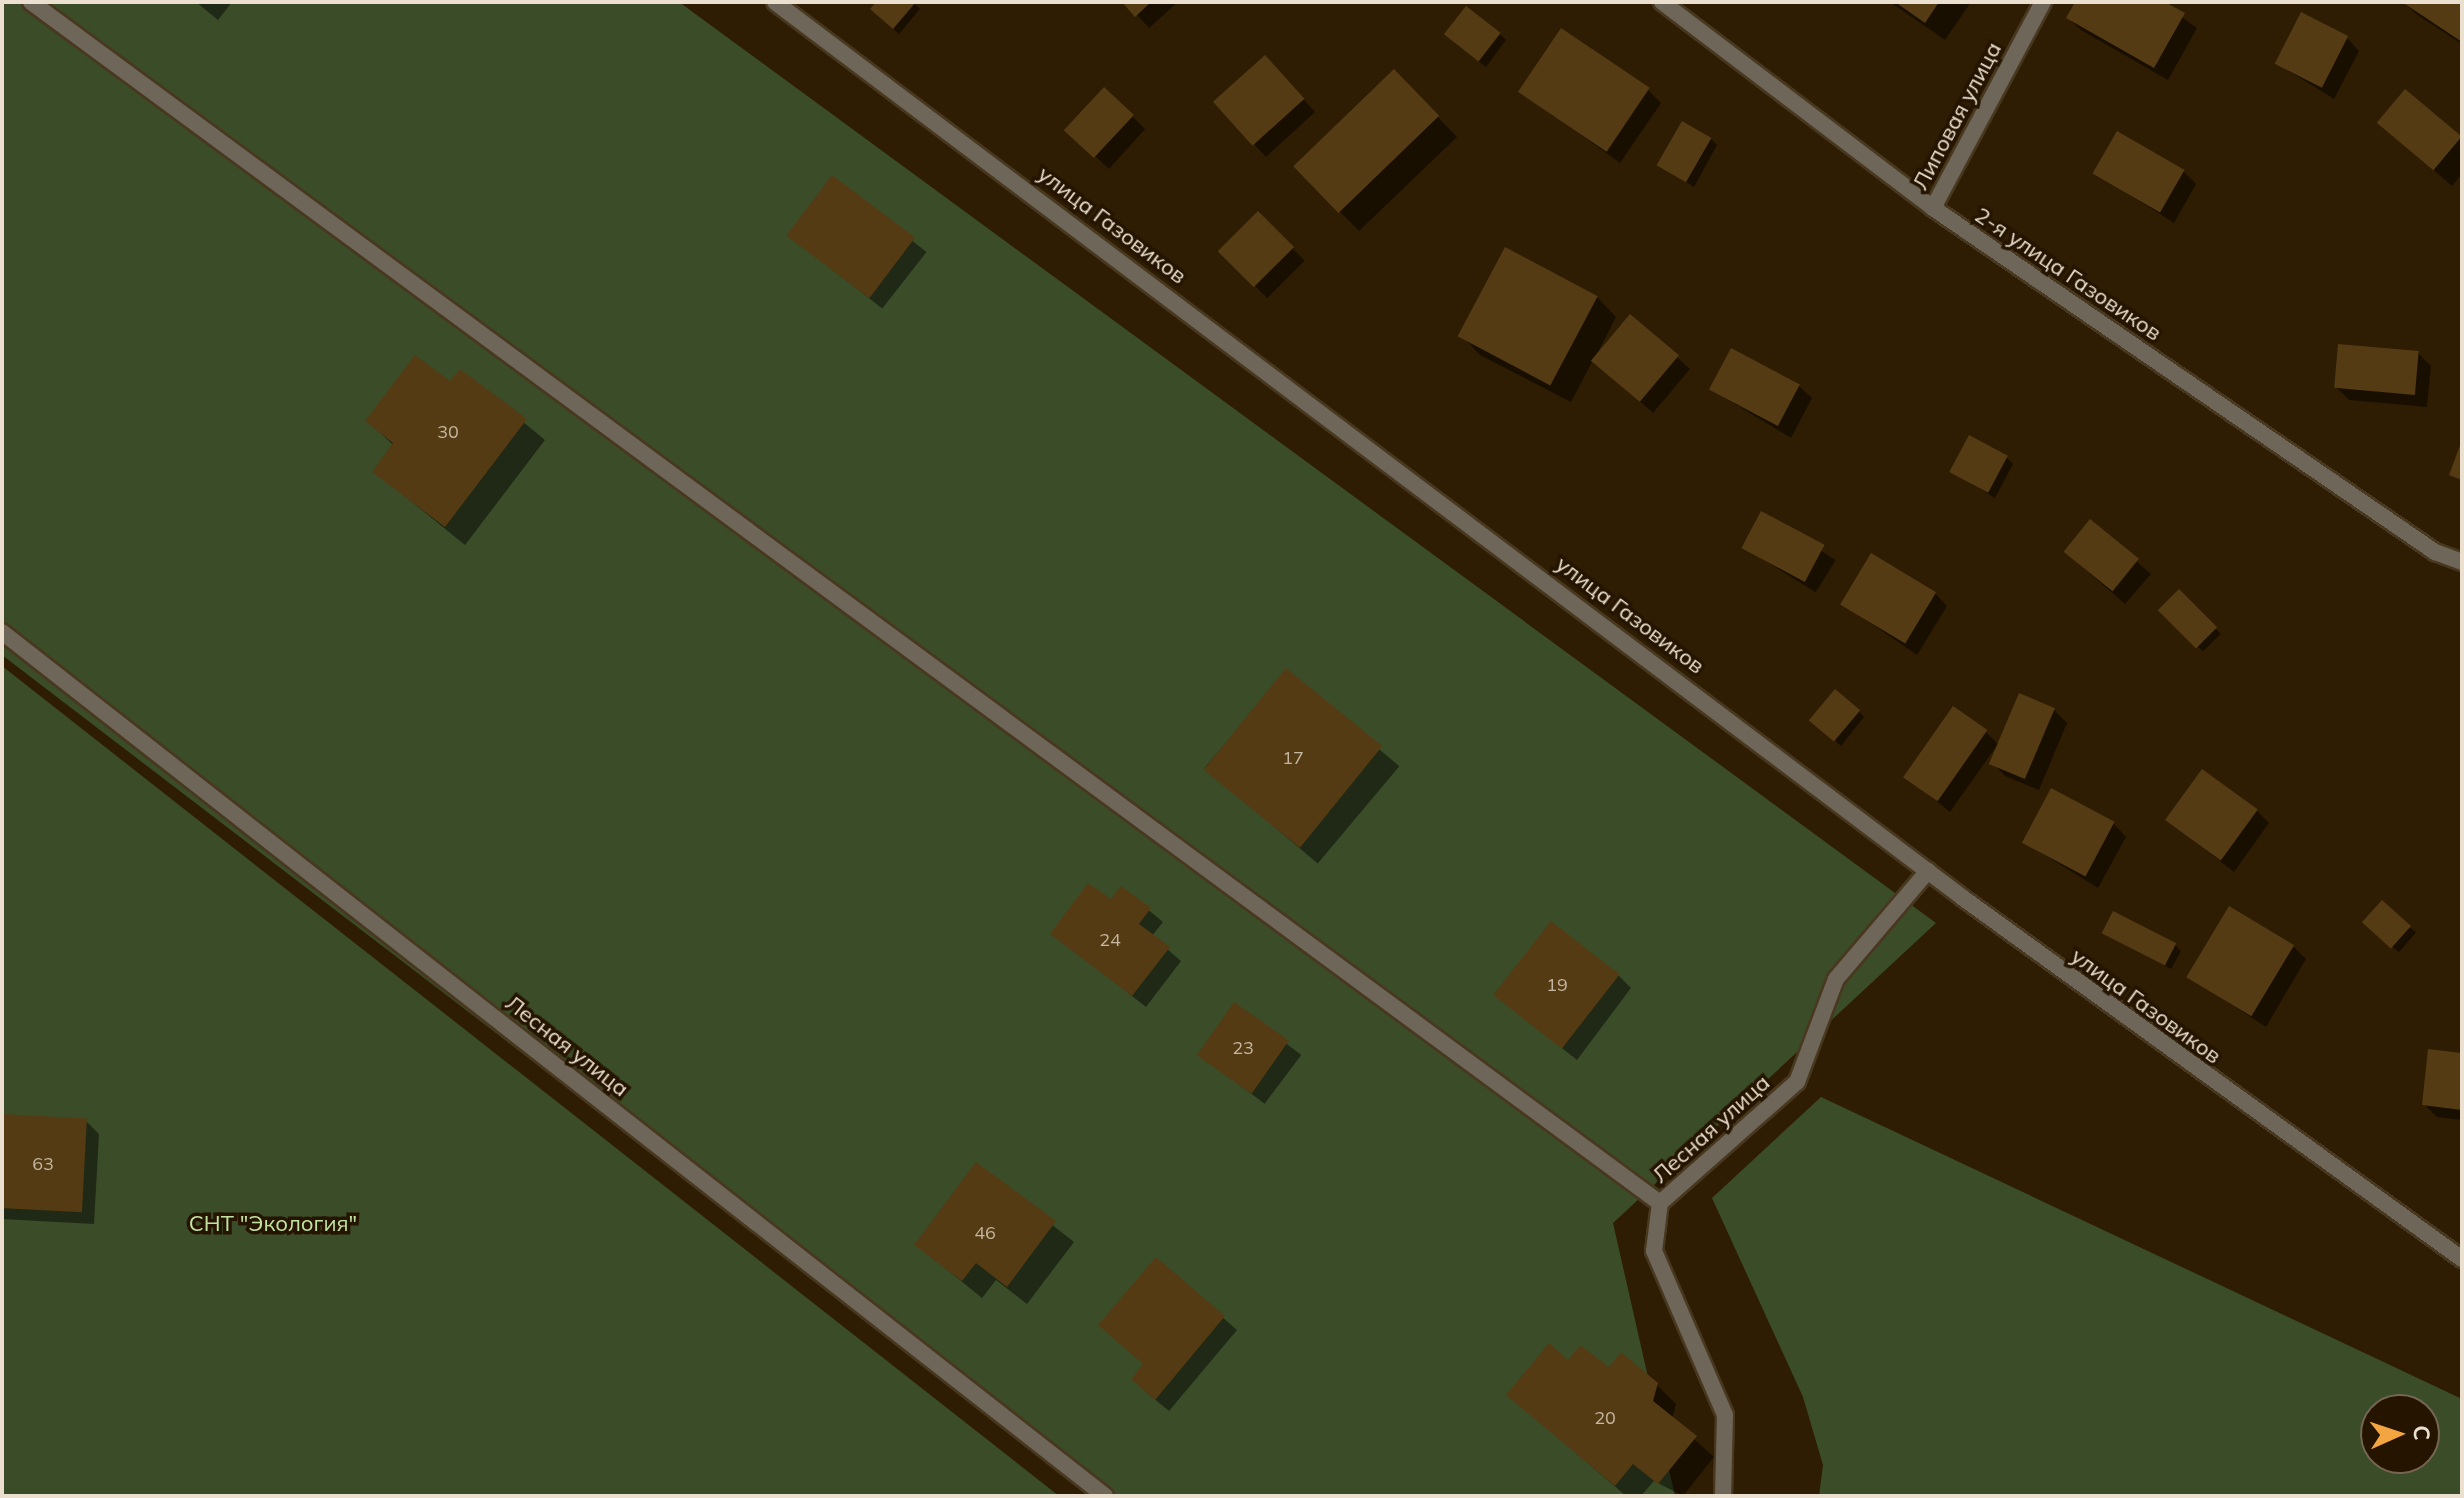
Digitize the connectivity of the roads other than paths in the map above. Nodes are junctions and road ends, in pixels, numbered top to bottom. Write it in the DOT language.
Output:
graph roads {
  1 [pos="31,2"];
  2 [pos="775,2"];
  3 [pos="1662,2"];
  4 [pos="2043,2"];
  5 [pos="1933,208"];
  6 [pos="2462,562"];
  7 [pos="2,632"];
  8 [pos="1928,871"];
  9 [pos="1660,1203"];
  10 [pos="2462,1259"];
  11 [pos="1105,1496"];
  12 [pos="1723,1496"];
  1 -- 9 [label="street"];
  2 -- 8 [label="street, улица Газовиков"];
  3 -- 5 [label="street, 2-я улица Газовиков"];
  4 -- 5 [label="street, Липовая улица"];
  5 -- 6 [label="street, 2-я улица Газовиков"];
  7 -- 11 [label="street, Лесная улица"];
  8 -- 9 [label="street, Лесная улица"];
  8 -- 10 [label="street, улица Газовиков"];
  9 -- 12 [label="street, Лесная улица"];
}
